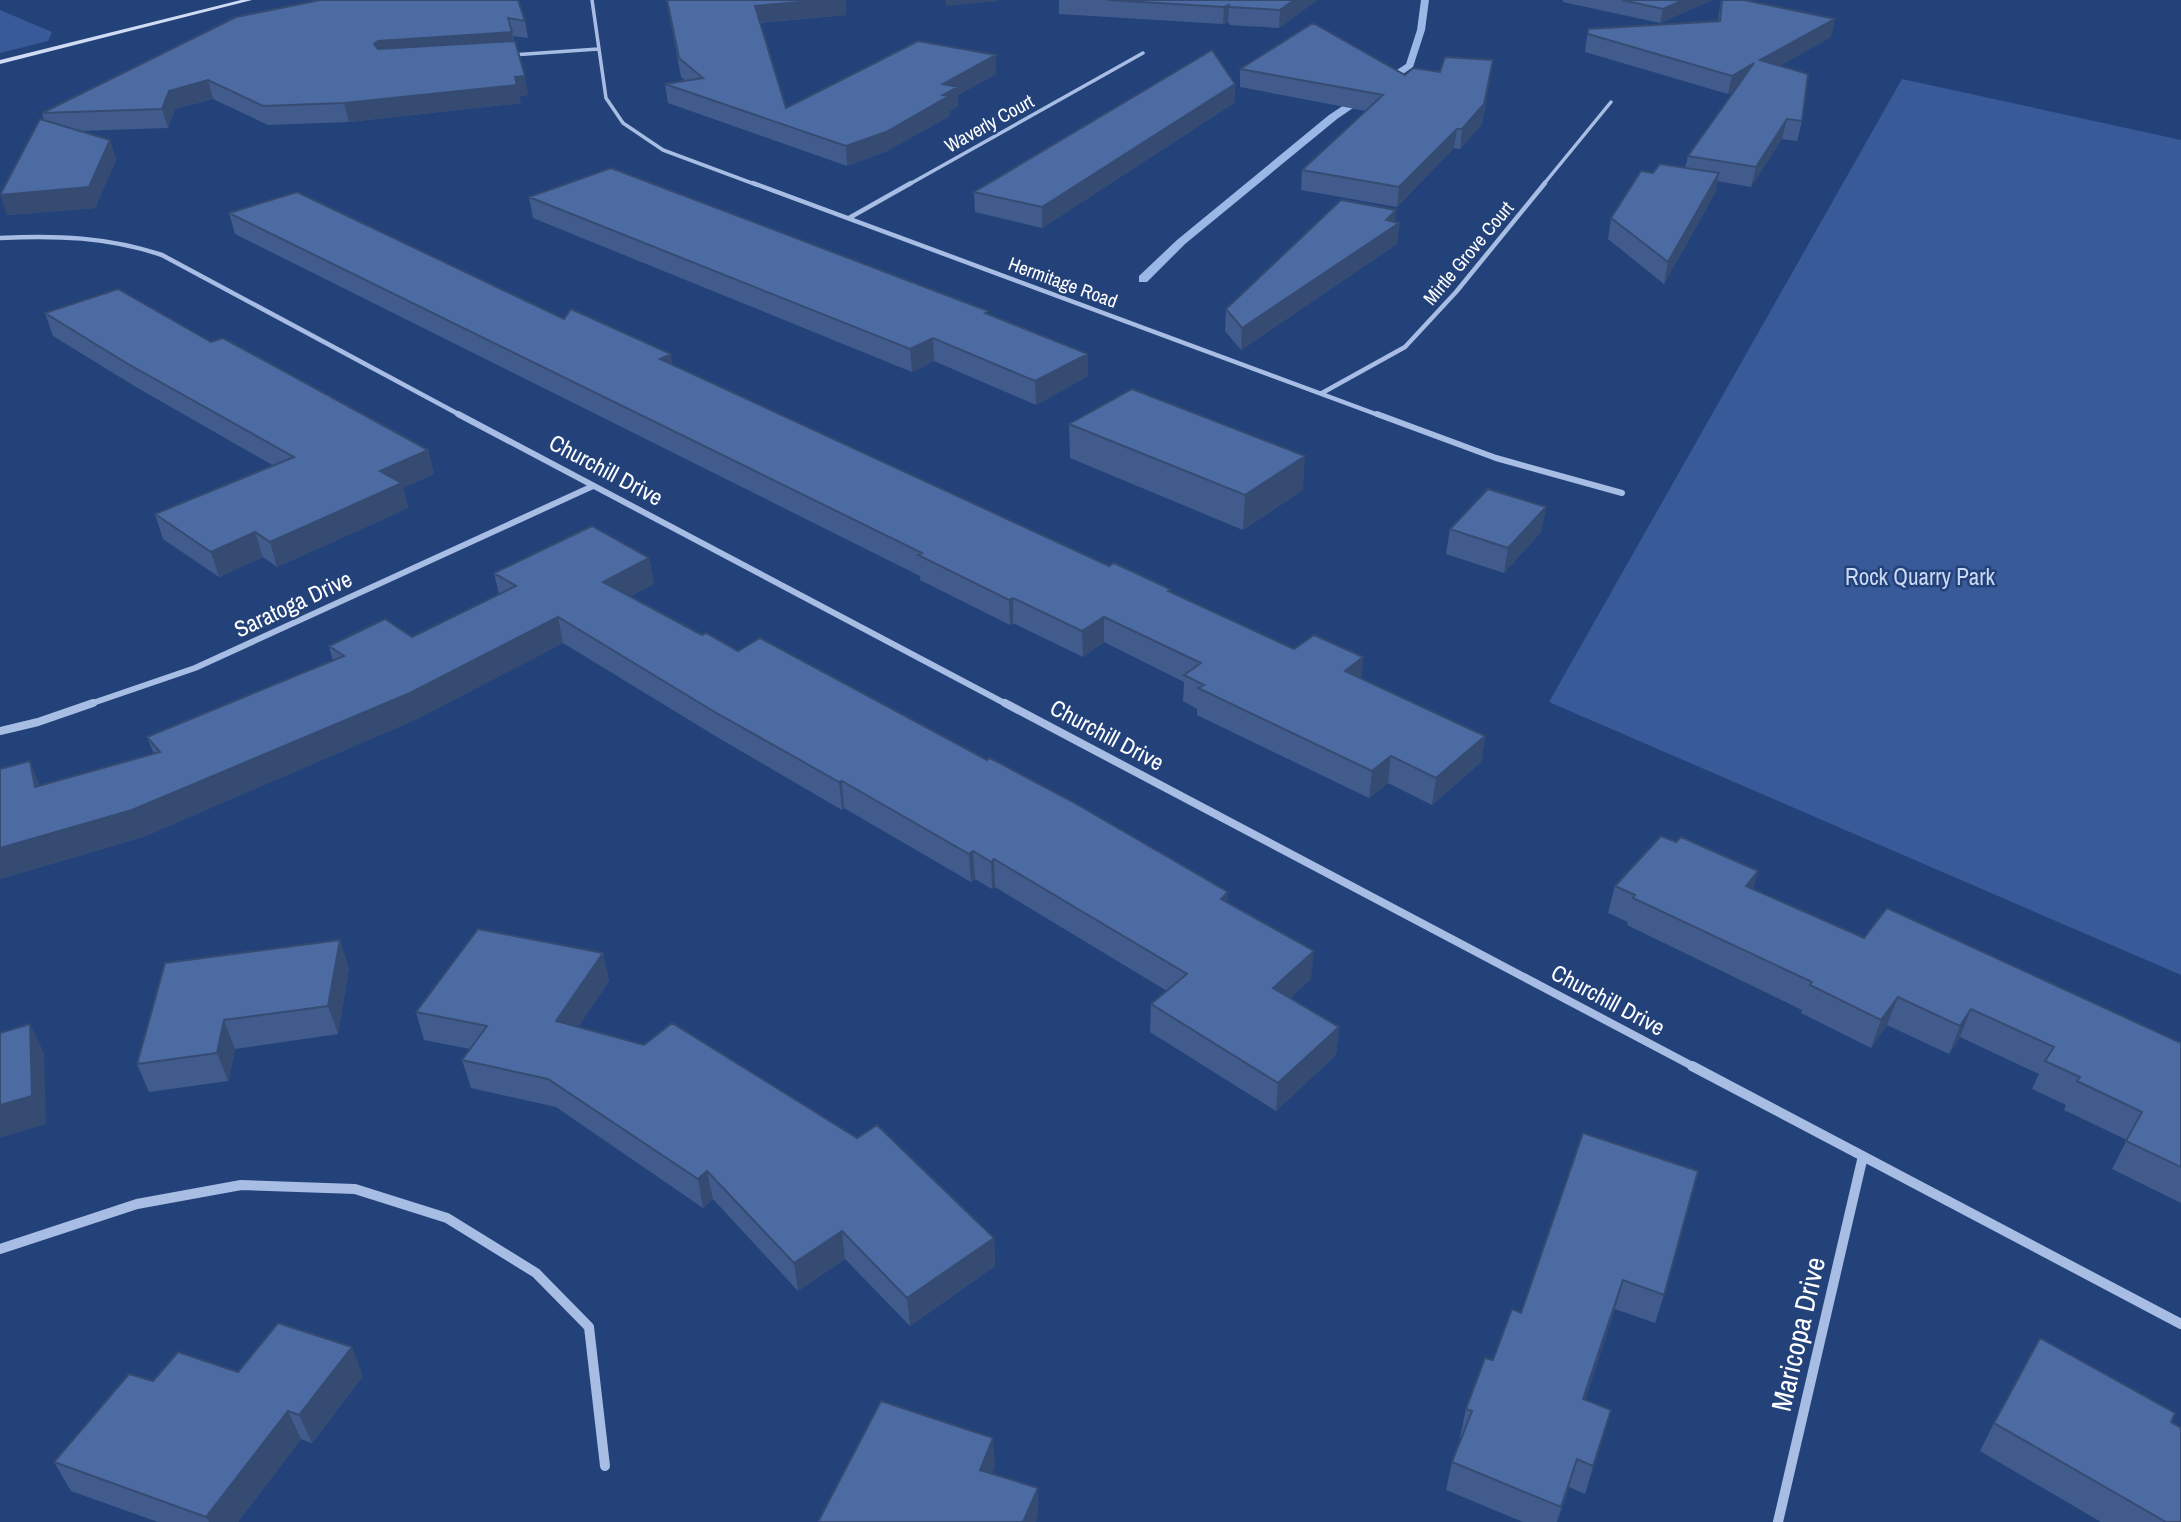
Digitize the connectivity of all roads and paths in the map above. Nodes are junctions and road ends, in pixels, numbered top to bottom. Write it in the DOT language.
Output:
graph roads {
  1 [pos="249,0"];
  2 [pos="592,0"];
  3 [pos="598,49"];
  4 [pos="1143,53"];
  5 [pos="503,55"];
  6 [pos="0,62"];
  7 [pos="1611,102"];
  8 [pos="849,218"];
  9 [pos="0,238"];
  10 [pos="1322,393"];
  11 [pos="593,486"];
  12 [pos="1622,493"];
  13 [pos="0,731"];
  14 [pos="1863,1156"];
  15 [pos="0,1249"];
  16 [pos="2181,1324"];
  17 [pos="605,1466"];
  18 [pos="1778,1522"];
  1 -- 6 [label="street"];
  2 -- 3 [label="street, Hermitage Road"];
  3 -- 5 [label="street"];
  3 -- 8 [label="street, Hermitage Road"];
  4 -- 8 [label="street, Waverly Court"];
  7 -- 10 [label="street, Mirtle Grove Court"];
  8 -- 10 [label="street, Hermitage Road"];
  9 -- 11 [label="street, Churchill Drive"];
  10 -- 12 [label="street, Hermitage Road"];
  11 -- 13 [label="street, Saratoga Drive"];
  11 -- 14 [label="street, Churchill Drive"];
  14 -- 16 [label="street, Churchill Drive"];
  14 -- 18 [label="street, Maricopa Drive"];
  15 -- 17 [label="street"];
}
